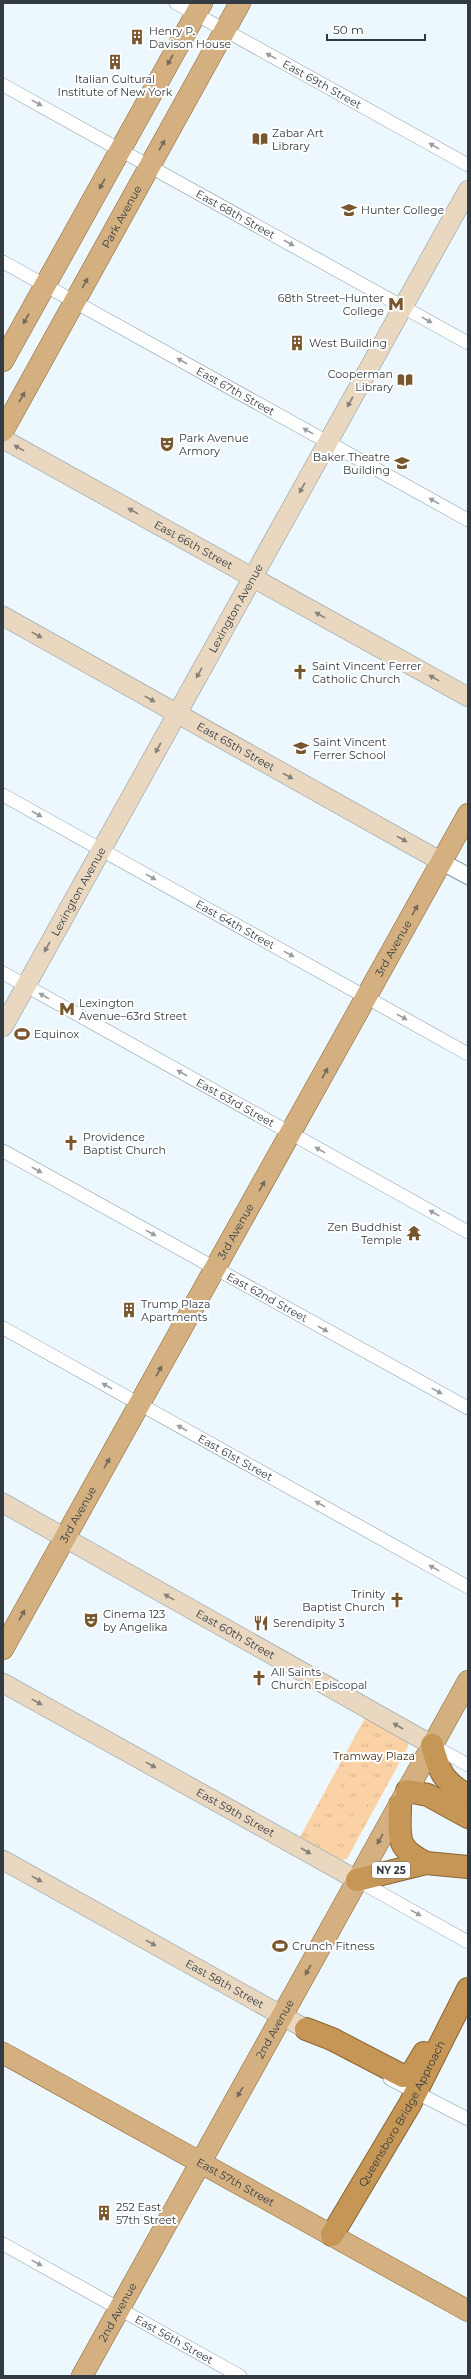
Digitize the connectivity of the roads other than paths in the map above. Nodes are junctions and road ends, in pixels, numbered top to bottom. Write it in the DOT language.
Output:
graph roads {
  1 [pos="176,3"];
  2 [pos="240,3"];
  3 [pos="199,9"];
  4 [pos="225,30"];
  5 [pos="3,85"];
  6 [pos="120,150"];
  7 [pos="468,165"];
  8 [pos="150,166"];
  9 [pos="468,190"];
  10 [pos="3,262"];
  11 [pos="45,285"];
  12 [pos="75,301"];
  13 [pos="403,306"];
  14 [pos="468,342"];
  15 [pos="3,361"];
  16 [pos="3,431"];
  17 [pos="3,439"];
  18 [pos="328,442"];
  19 [pos="468,520"];
  20 [pos="253,578"];
  21 [pos="3,616"];
  22 [pos="468,697"];
  23 [pos="176,713"];
  24 [pos="3,795"];
  25 [pos="468,814"];
  26 [pos="102,850"];
  27 [pos="442,862"];
  28 [pos="468,876"];
  29 [pos="3,973"];
  30 [pos="26,985"];
  31 [pos="366,998"];
  32 [pos="3,1027"];
  33 [pos="468,1054"];
  34 [pos="291,1133"];
  35 [pos="3,1151"];
  36 [pos="468,1232"];
  37 [pos="215,1269"];
  38 [pos="3,1328"];
  39 [pos="141,1405"];
  40 [pos="468,1408"];
  41 [pos="3,1503"];
  42 [pos="64,1538"];
  43 [pos="468,1587"];
  44 [pos="3,1649"];
  45 [pos="468,1681"];
  46 [pos="3,1683"];
  47 [pos="432,1745"];
  48 [pos="468,1765"];
  49 [pos="468,1796"];
  50 [pos="404,1798"];
  51 [pos="468,1817"];
  52 [pos="3,1860"];
  53 [pos="426,1863"];
  54 [pos="468,1867"];
  55 [pos="357,1880"];
  56 [pos="468,1942"];
  57 [pos="468,1989"];
  58 [pos="457,2012"];
  59 [pos="283,2016"];
  60 [pos="306,2029"];
  61 [pos="3,2053"];
  62 [pos="416,2092"];
  63 [pos="468,2119"];
  64 [pos="200,2163"];
  65 [pos="332,2235"];
  66 [pos="3,2244"];
  67 [pos="119,2308"];
  68 [pos="468,2311"];
  69 [pos="82,2376"];
  70 [pos="240,2376"];
  1 -- 3 [label="street, East 69th Street"];
  2 -- 4 [label="main road, Park Avenue"];
  3 -- 4 [label="street, East 69th Street"];
  3 -- 6 [label="main road, one-way"];
  7 -- 4 [label="street, East 69th Street, one-way"];
  8 -- 4 [label="main road, Park Avenue, one-way"];
  5 -- 6 [label="street, East 68th Street, one-way"];
  6 -- 8 [label="street, East 68th Street"];
  6 -- 11 [label="main road, one-way"];
  12 -- 8 [label="main road, Park Avenue, one-way"];
  8 -- 13 [label="street, East 68th Street, one-way"];
  9 -- 13 [label="main road, Lexington Avenue"];
  10 -- 11 [label="street, East 67th Street"];
  11 -- 12 [label="street, East 67th Street"];
  11 -- 15 [label="main road, one-way"];
  16 -- 12 [label="main road, Park Avenue, one-way"];
  18 -- 12 [label="street, East 67th Street, one-way"];
  13 -- 14 [label="street, East 68th Street, one-way"];
  13 -- 18 [label="main road, Lexington Avenue, one-way"];
  20 -- 17 [label="main road, East 66th Street, one-way"];
  19 -- 18 [label="street, East 67th Street, one-way"];
  18 -- 20 [label="main road, Lexington Avenue, one-way"];
  22 -- 20 [label="main road, East 66th Street, one-way"];
  20 -- 23 [label="main road, Lexington Avenue, one-way"];
  21 -- 23 [label="main road, East 65th Street, one-way"];
  23 -- 26 [label="main road, Lexington Avenue, one-way"];
  23 -- 27 [label="main road, East 65th Street, one-way"];
  24 -- 26 [label="street, East 64th Street, one-way"];
  25 -- 27 [label="main road, 3rd Avenue"];
  26 -- 30 [label="main road, Lexington Avenue, one-way"];
  26 -- 31 [label="street, East 64th Street, one-way"];
  27 -- 28 [label="street, East 65th Street"];
  31 -- 27 [label="main road, 3rd Avenue, one-way"];
  29 -- 30 [label="street, East 63rd Street"];
  30 -- 32 [label="main road, Lexington Avenue"];
  34 -- 30 [label="street, East 63rd Street, one-way"];
  31 -- 33 [label="street, East 64th Street, one-way"];
  34 -- 31 [label="main road, 3rd Avenue, one-way"];
  36 -- 34 [label="street, East 63rd Street, one-way"];
  37 -- 34 [label="main road, 3rd Avenue, one-way"];
  35 -- 37 [label="street, East 62nd Street, one-way"];
  39 -- 37 [label="main road, 3rd Avenue, one-way"];
  37 -- 40 [label="street, East 62nd Street, one-way"];
  39 -- 38 [label="street, East 61st Street, one-way"];
  42 -- 39 [label="main road, 3rd Avenue, one-way"];
  43 -- 39 [label="street, East 61st Street, one-way"];
  41 -- 42 [label="main road, East 60th Street"];
  44 -- 42 [label="main road, 3rd Avenue, one-way"];
  47 -- 42 [label="main road, East 60th Street, one-way"];
  45 -- 47 [label="main road, 2nd Avenue"];
  46 -- 55 [label="main road, East 59th Street, one-way"];
  47 -- 48 [label="street, East 60th Street"];
  47 -- 49 [label="highway"];
  47 -- 50 [label="main road, 2nd Avenue"];
  50 -- 51 [label="highway"];
  50 -- 53 [label="highway, NY 25"];
  50 -- 55 [label="main road, 2nd Avenue, one-way"];
  52 -- 59 [label="main road, East 58th Street, one-way"];
  53 -- 54 [label="highway, NY 25"];
  53 -- 55 [label="highway, NY 25"];
  55 -- 56 [label="street, East 59th Street, one-way"];
  55 -- 59 [label="main road, 2nd Avenue, one-way"];
  57 -- 58 [label="highway, Queensboro Bridge Approach"];
  58 -- 60 [label="highway"];
  58 -- 62 [label="highway, Queensboro Bridge Approach"];
  59 -- 60 [label="main road, East 58th Street"];
  59 -- 64 [label="main road, 2nd Avenue, one-way"];
  60 -- 62 [label="street, East 58th Street"];
  61 -- 64 [label="main road, East 57th Street"];
  62 -- 63 [label="street, East 58th Street"];
  62 -- 65 [label="highway, Queensboro Bridge Approach"];
  64 -- 65 [label="main road, East 57th Street"];
  64 -- 67 [label="main road, 2nd Avenue"];
  65 -- 68 [label="main road, East 57th Street"];
  66 -- 67 [label="street, East 56th Street, one-way"];
  67 -- 69 [label="main road, 2nd Avenue"];
  67 -- 70 [label="street, East 56th Street"];
}
